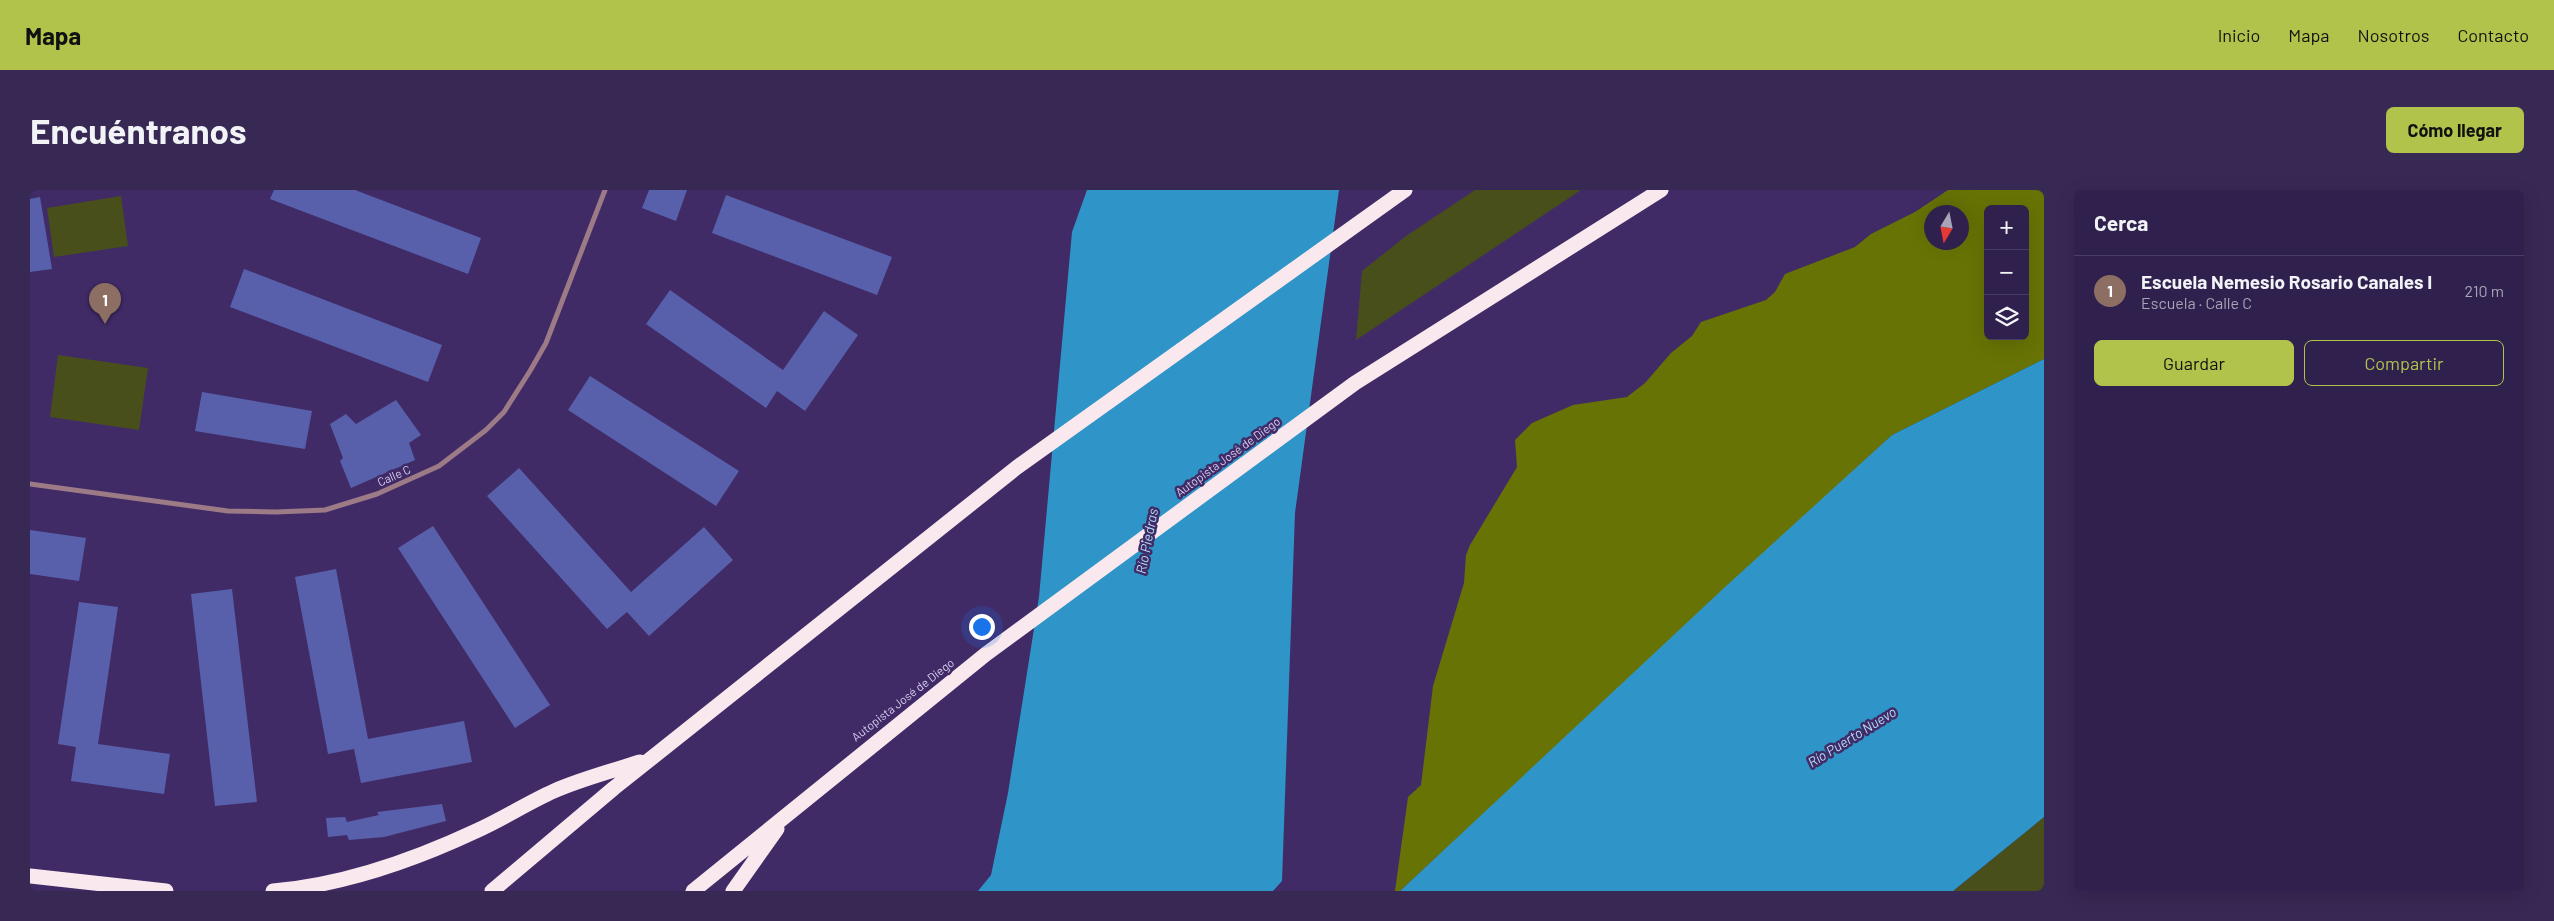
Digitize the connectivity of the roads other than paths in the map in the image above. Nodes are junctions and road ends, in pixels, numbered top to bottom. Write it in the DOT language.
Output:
graph roads {
  1 [pos="605,190"];
  2 [pos="1405,190"];
  3 [pos="1661,190"];
  4 [pos="30,484"];
  5 [pos="651,758"];
  6 [pos="790,811"];
  7 [pos="30,876"];
  8 [pos="166,891"];
  9 [pos="273,891"];
  10 [pos="492,891"];
  11 [pos="694,891"];
  12 [pos="733,891"];
  1 -- 4 [label="street, Calle C"];
  2 -- 5 [label="highway"];
  3 -- 6 [label="highway, Autopista José de Diego"];
  5 -- 9 [label="highway"];
  5 -- 10 [label="highway"];
  6 -- 11 [label="highway, Autopista José de Diego"];
  6 -- 12 [label="highway"];
  7 -- 8 [label="highway"];
}
